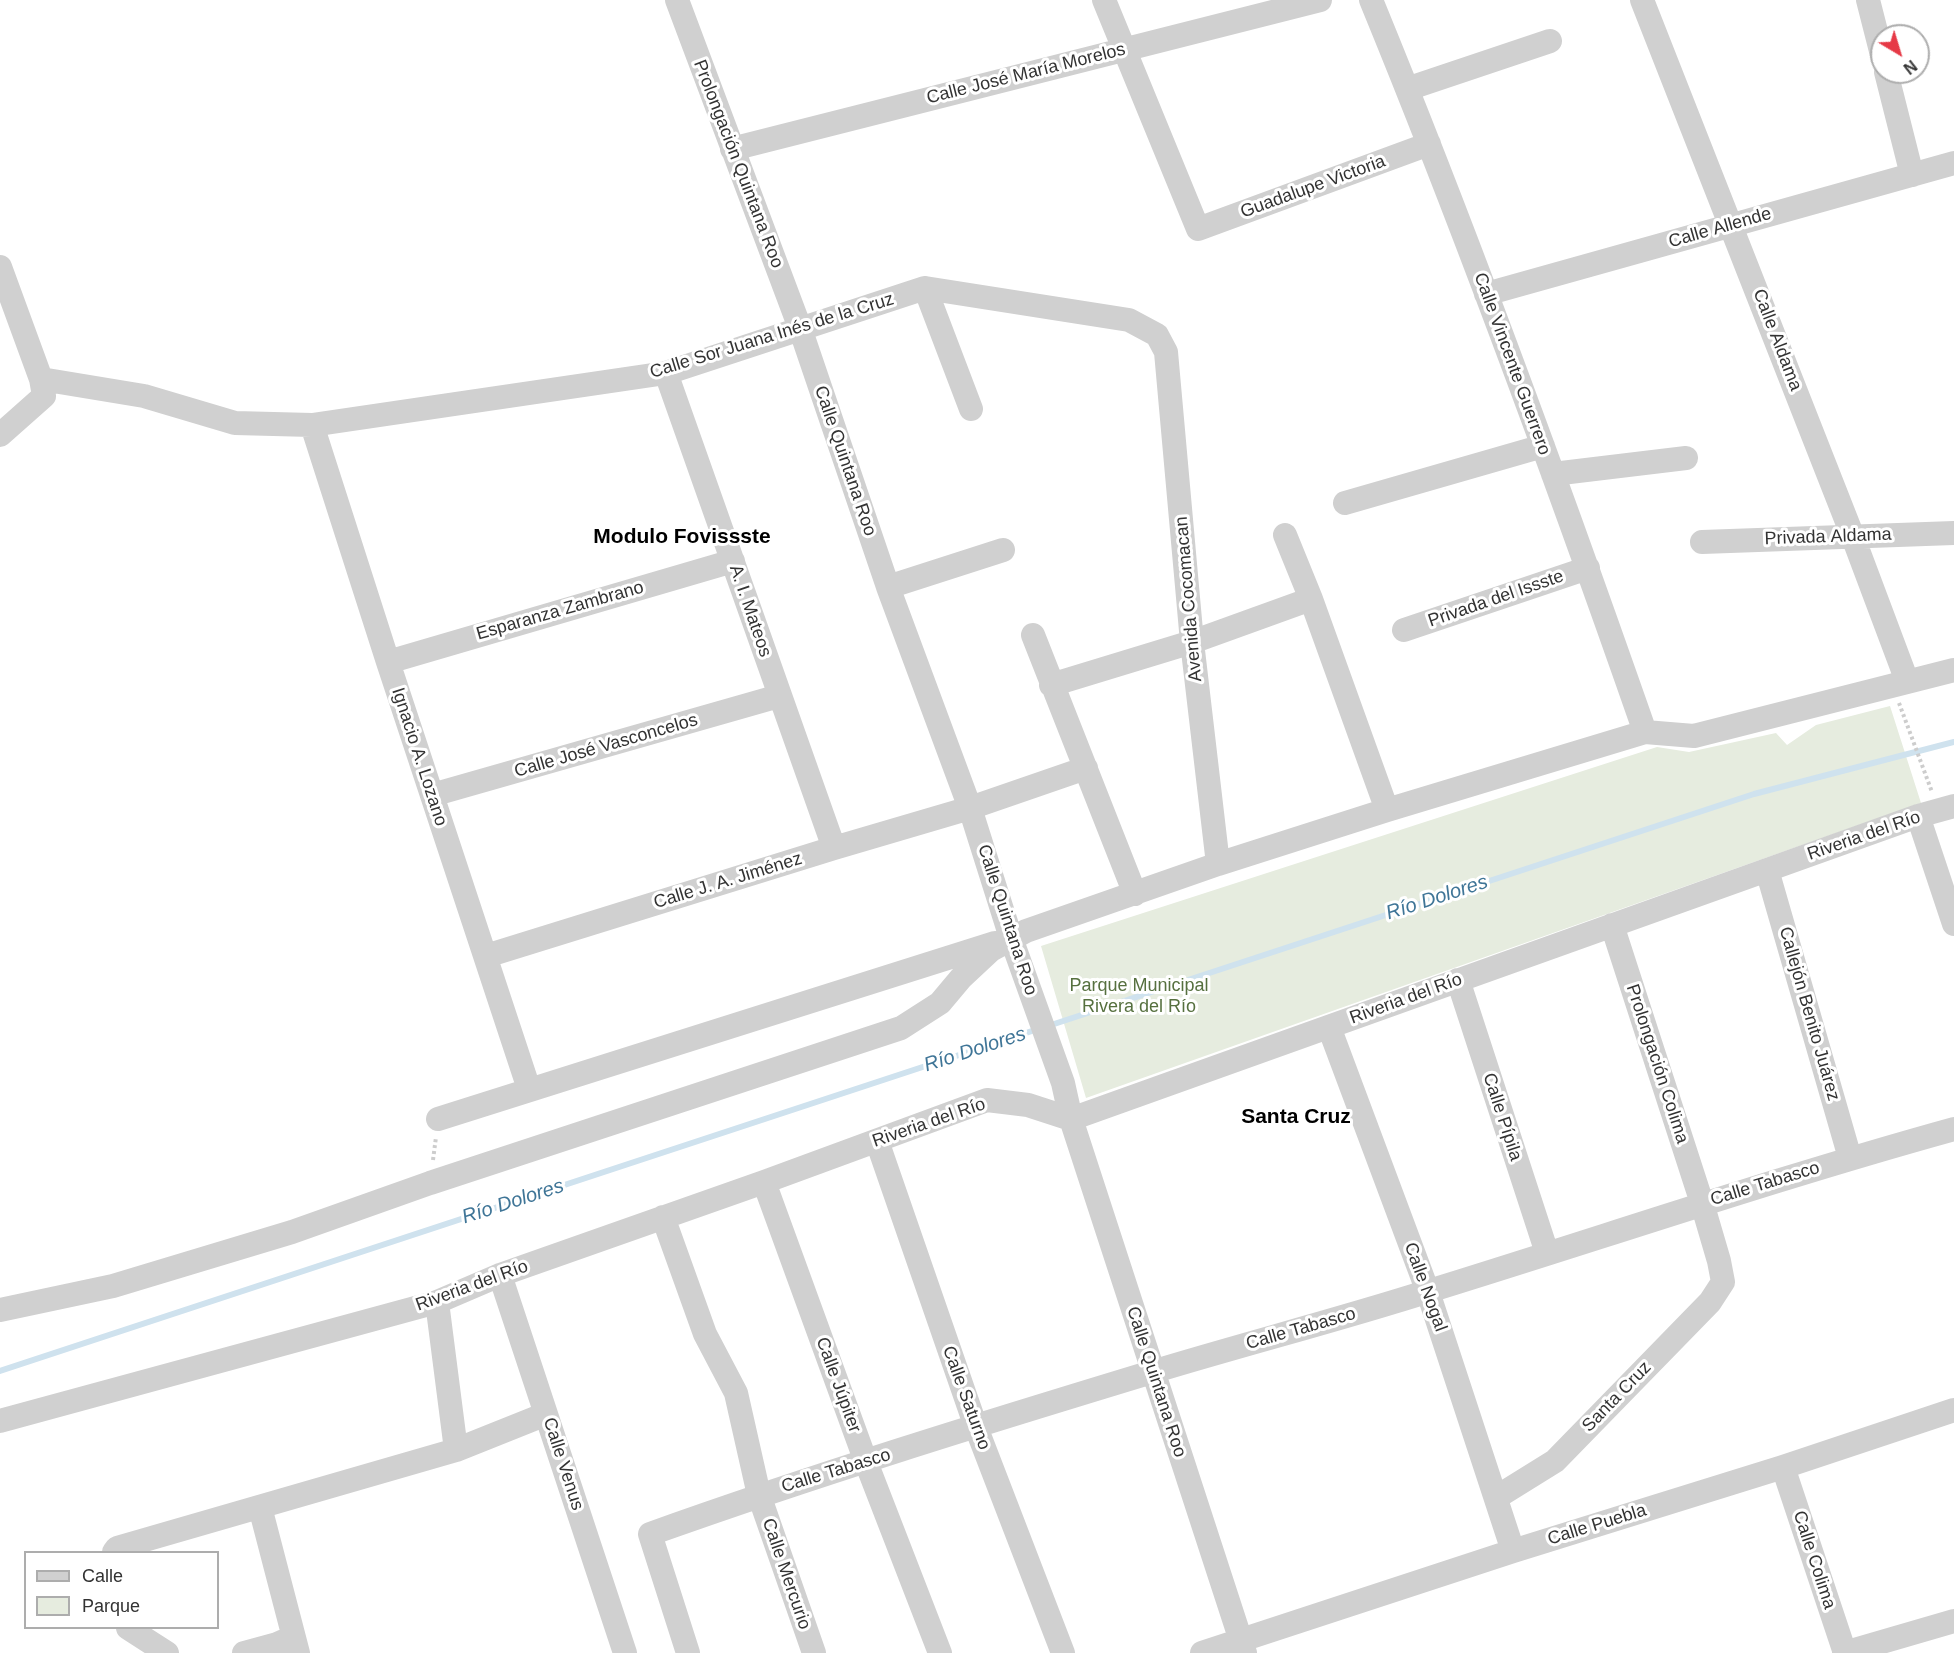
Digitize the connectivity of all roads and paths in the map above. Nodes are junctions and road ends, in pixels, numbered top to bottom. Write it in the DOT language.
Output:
graph roads {
  1 [pos="677,0"];
  2 [pos="1104,0"];
  3 [pos="1320,0"];
  4 [pos="1371,0"];
  5 [pos="1642,0"];
  6 [pos="1868,0"];
  7 [pos="1874,24"];
  8 [pos="1550,41"];
  9 [pos="1124,49"];
  10 [pos="1889,84"];
  11 [pos="1407,89"];
  12 [pos="1429,144"];
  13 [pos="732,149"];
  14 [pos="1954,163"];
  15 [pos="1912,175"];
  16 [pos="1732,225"];
  17 [pos="0,267"];
  18 [pos="925,288"];
  19 [pos="1486,294"];
  20 [pos="800,328"];
  21 [pos="1157,335"];
  22 [pos="666,373"];
  23 [pos="43,387"];
  24 [pos="971,409"];
  25 [pos="312,425"];
  26 [pos="0,435"];
  27 [pos="1544,446"];
  28 [pos="1686,458"];
  29 [pos="1553,474"];
  30 [pos="1345,503"];
  31 [pos="1954,533"];
  32 [pos="1285,535"];
  33 [pos="1853,537"];
  34 [pos="1702,542"];
  35 [pos="1003,550"];
  36 [pos="733,561"];
  37 [pos="1588,568"];
  38 [pos="888,587"];
  39 [pos="1311,599"];
  40 [pos="1404,630"];
  41 [pos="1033,635"];
  42 [pos="1192,642"];
  43 [pos="388,662"];
  44 [pos="1954,670"];
  45 [pos="1907,681"];
  46 [pos="1051,684"];
  47 [pos="779,696"];
  48 [pos="1900,705"];
  49 [pos="1645,732"];
  50 [pos="1086,768"];
  51 [pos="1931,789"];
  52 [pos="432,795"];
  53 [pos="1954,806"];
  54 [pos="970,808"];
  55 [pos="1387,810"];
  56 [pos="1918,816"];
  57 [pos="834,848"];
  58 [pos="1218,864"];
  59 [pos="1767,870"];
  60 [pos="1135,894"];
  61 [pos="1954,924"];
  62 [pos="1612,925"];
  63 [pos="1011,938"];
  64 [pos="486,956"];
  65 [pos="1458,980"];
  66 [pos="1329,1027"];
  67 [pos="529,1089"];
  68 [pos="438,1119"];
  69 [pos="1071,1119"];
  70 [pos="1954,1129"];
  71 [pos="877,1141"];
  72 [pos="1850,1158"];
  73 [pos="764,1182"];
  74 [pos="430,1183"];
  75 [pos="1702,1203"];
  76 [pos="663,1216"];
  77 [pos="1547,1253"];
  78 [pos="500,1275"];
  79 [pos="1723,1282"];
  80 [pos="1428,1292"];
  81 [pos="437,1302"];
  82 [pos="0,1310"];
  83 [pos="1153,1372"];
  84 [pos="1954,1410"];
  85 [pos="546,1414"];
  86 [pos="0,1421"];
  87 [pos="976,1427"];
  88 [pos="456,1450"];
  89 [pos="867,1462"];
  90 [pos="1783,1467"];
  91 [pos="759,1495"];
  92 [pos="1497,1497"];
  93 [pos="260,1507"];
  94 [pos="115,1551"];
  95 [pos="1514,1551"];
  96 [pos="1954,1621"];
  97 [pos="130,1629"];
  98 [pos="296,1645"];
  99 [pos="1243,1647"];
  100 [pos="167,1653"];
  101 [pos="244,1653"];
  102 [pos="625,1653"];
  103 [pos="688,1653"];
  104 [pos="814,1653"];
  105 [pos="940,1653"];
  106 [pos="1063,1653"];
  107 [pos="1202,1653"];
  108 [pos="1844,1653"];
  1 -- 13 [label="street, Prolongación Quintana Roo"];
  2 -- 9 [label="street"];
  3 -- 9 [label="street, Calle José María Morelos"];
  4 -- 11 [label="street, Calle Vincente Guerrero"];
  5 -- 16 [label="street, Calle Aldama"];
  6 -- 7 [label="street"];
  8 -- 11 [label="street"];
  9 -- 12 [label="street, Guadalupe Victoria"];
  9 -- 13 [label="street, Calle José María Morelos"];
  10 -- 15 [label="street"];
  11 -- 12 [label="street, Calle Vincente Guerrero"];
  12 -- 19 [label="street, Calle Vincente Guerrero"];
  13 -- 20 [label="street, Prolongación Quintana Roo"];
  14 -- 15 [label="street, Calle Allende"];
  15 -- 16 [label="street, Calle Allende"];
  16 -- 19 [label="street, Calle Allende"];
  16 -- 33 [label="street, Calle Aldama"];
  17 -- 23 [label="street"];
  18 -- 20 [label="street, Calle Sor Juana Inés de la Cruz"];
  18 -- 21 [label="street, Calle Sor Juana Inés de la Cruz"];
  18 -- 24 [label="street"];
  19 -- 27 [label="street, Calle Vincente Guerrero"];
  20 -- 22 [label="street, Calle Sor Juana Inés de la Cruz"];
  20 -- 38 [label="street, Calle Quintana Roo"];
  21 -- 42 [label="street, Avenida Cocomacan"];
  22 -- 25 [label="street, Calle Sor Juana Inés de la Cruz"];
  22 -- 36 [label="street, A. I. Mateos"];
  23 -- 25 [label="street, Calle Sor Juana Inés de la Cruz"];
  23 -- 26 [label="street"];
  25 -- 43 [label="street, Ignacio A. Lozano"];
  27 -- 29 [label="street, Calle Vincente Guerrero"];
  27 -- 30 [label="street"];
  28 -- 29 [label="street"];
  29 -- 37 [label="street, Calle Vincente Guerrero"];
  31 -- 33 [label="street, Privada Aldama"];
  32 -- 39 [label="street"];
  33 -- 34 [label="street, Privada Aldama"];
  33 -- 45 [label="street, Calle Aldama"];
  35 -- 38 [label="street"];
  36 -- 43 [label="street, Esparanza Zambrano"];
  36 -- 47 [label="street, A. I. Mateos"];
  37 -- 40 [label="street, Privada del Issste"];
  37 -- 49 [label="street, Calle Vincente Guerrero"];
  38 -- 54 [label="street, Calle Quintana Roo"];
  39 -- 42 [label="street"];
  39 -- 55 [label="street"];
  41 -- 46 [label="street"];
  42 -- 46 [label="street"];
  42 -- 58 [label="street, Avenida Cocomacan"];
  43 -- 52 [label="street, Ignacio A. Lozano"];
  44 -- 45 [label="street"];
  45 -- 49 [label="street"];
  46 -- 50 [label="street"];
  47 -- 52 [label="street, Calle José Vasconcelos"];
  47 -- 57 [label="street, A. I. Mateos"];
  48 -- 51 [label="path"];
  49 -- 55 [label="street"];
  50 -- 54 [label="street, Calle J. A. Jiménez"];
  50 -- 60 [label="street"];
  52 -- 64 [label="street, Ignacio A. Lozano"];
  53 -- 56 [label="street, Riveria del Río"];
  54 -- 57 [label="street, Calle J. A. Jiménez"];
  54 -- 63 [label="street, Calle Quintana Roo"];
  55 -- 58 [label="street"];
  56 -- 59 [label="street, Riveria del Río"];
  56 -- 61 [label="street"];
  57 -- 64 [label="street, Calle J. A. Jiménez"];
  58 -- 60 [label="street"];
  59 -- 62 [label="street, Riveria del Río"];
  59 -- 72 [label="street, Callejón Benito Juárez"];
  60 -- 63 [label="street"];
  62 -- 65 [label="street, Riveria del Río"];
  62 -- 75 [label="street, Prolongación Colima"];
  63 -- 67 [label="street"];
  63 -- 69 [label="street, Calle Quintana Roo"];
  63 -- 74 [label="street"];
  64 -- 67 [label="street, Ignacio A. Lozano"];
  65 -- 66 [label="street, Riveria del Río"];
  65 -- 77 [label="street, Calle Pípila"];
  66 -- 69 [label="street, Riveria del Río"];
  66 -- 80 [label="street, Calle Nogal"];
  67 -- 68 [label="street"];
  68 -- 74 [label="path"];
  69 -- 71 [label="street, Riveria del Río"];
  69 -- 83 [label="street, Calle Quintana Roo"];
  70 -- 72 [label="street, Calle Tabasco"];
  71 -- 73 [label="street, Riveria del Río"];
  71 -- 87 [label="street, Calle Saturno"];
  72 -- 75 [label="street, Calle Tabasco"];
  73 -- 76 [label="street, Riveria del Río"];
  73 -- 89 [label="street, Calle Júpiter"];
  74 -- 82 [label="street"];
  75 -- 77 [label="street, Calle Tabasco"];
  75 -- 79 [label="street, Prolongación Colima"];
  76 -- 78 [label="street, Riveria del Río"];
  76 -- 91 [label="street, Calle Mercurio"];
  77 -- 80 [label="street, Calle Tabasco"];
  78 -- 81 [label="street, Riveria del Río"];
  78 -- 85 [label="street, Calle Venus"];
  79 -- 92 [label="street, Santa Cruz"];
  80 -- 83 [label="street, Calle Tabasco"];
  80 -- 92 [label="street, Calle Nogal"];
  81 -- 86 [label="street, Riveria del Río"];
  81 -- 88 [label="street"];
  83 -- 87 [label="street, Calle Tabasco"];
  83 -- 99 [label="street, Calle Quintana Roo"];
  84 -- 90 [label="street, Calle Puebla"];
  85 -- 88 [label="street"];
  85 -- 102 [label="street, Calle Venus"];
  87 -- 89 [label="street, Calle Tabasco"];
  87 -- 106 [label="street, Calle Saturno"];
  88 -- 93 [label="street"];
  89 -- 91 [label="street, Calle Tabasco"];
  89 -- 105 [label="street, Calle Júpiter"];
  90 -- 95 [label="street, Calle Puebla"];
  90 -- 108 [label="street, Calle Colima"];
  91 -- 103 [label="street, Calle Tabasco"];
  91 -- 104 [label="street, Calle Mercurio"];
  92 -- 95 [label="street, Calle Nogal"];
  93 -- 94 [label="street"];
  93 -- 98 [label="street"];
  95 -- 99 [label="street, Calle Puebla"];
  96 -- 108 [label="street"];
  97 -- 100 [label="street"];
  98 -- 101 [label="street"];
  99 -- 107 [label="street, Calle Puebla"];
}
